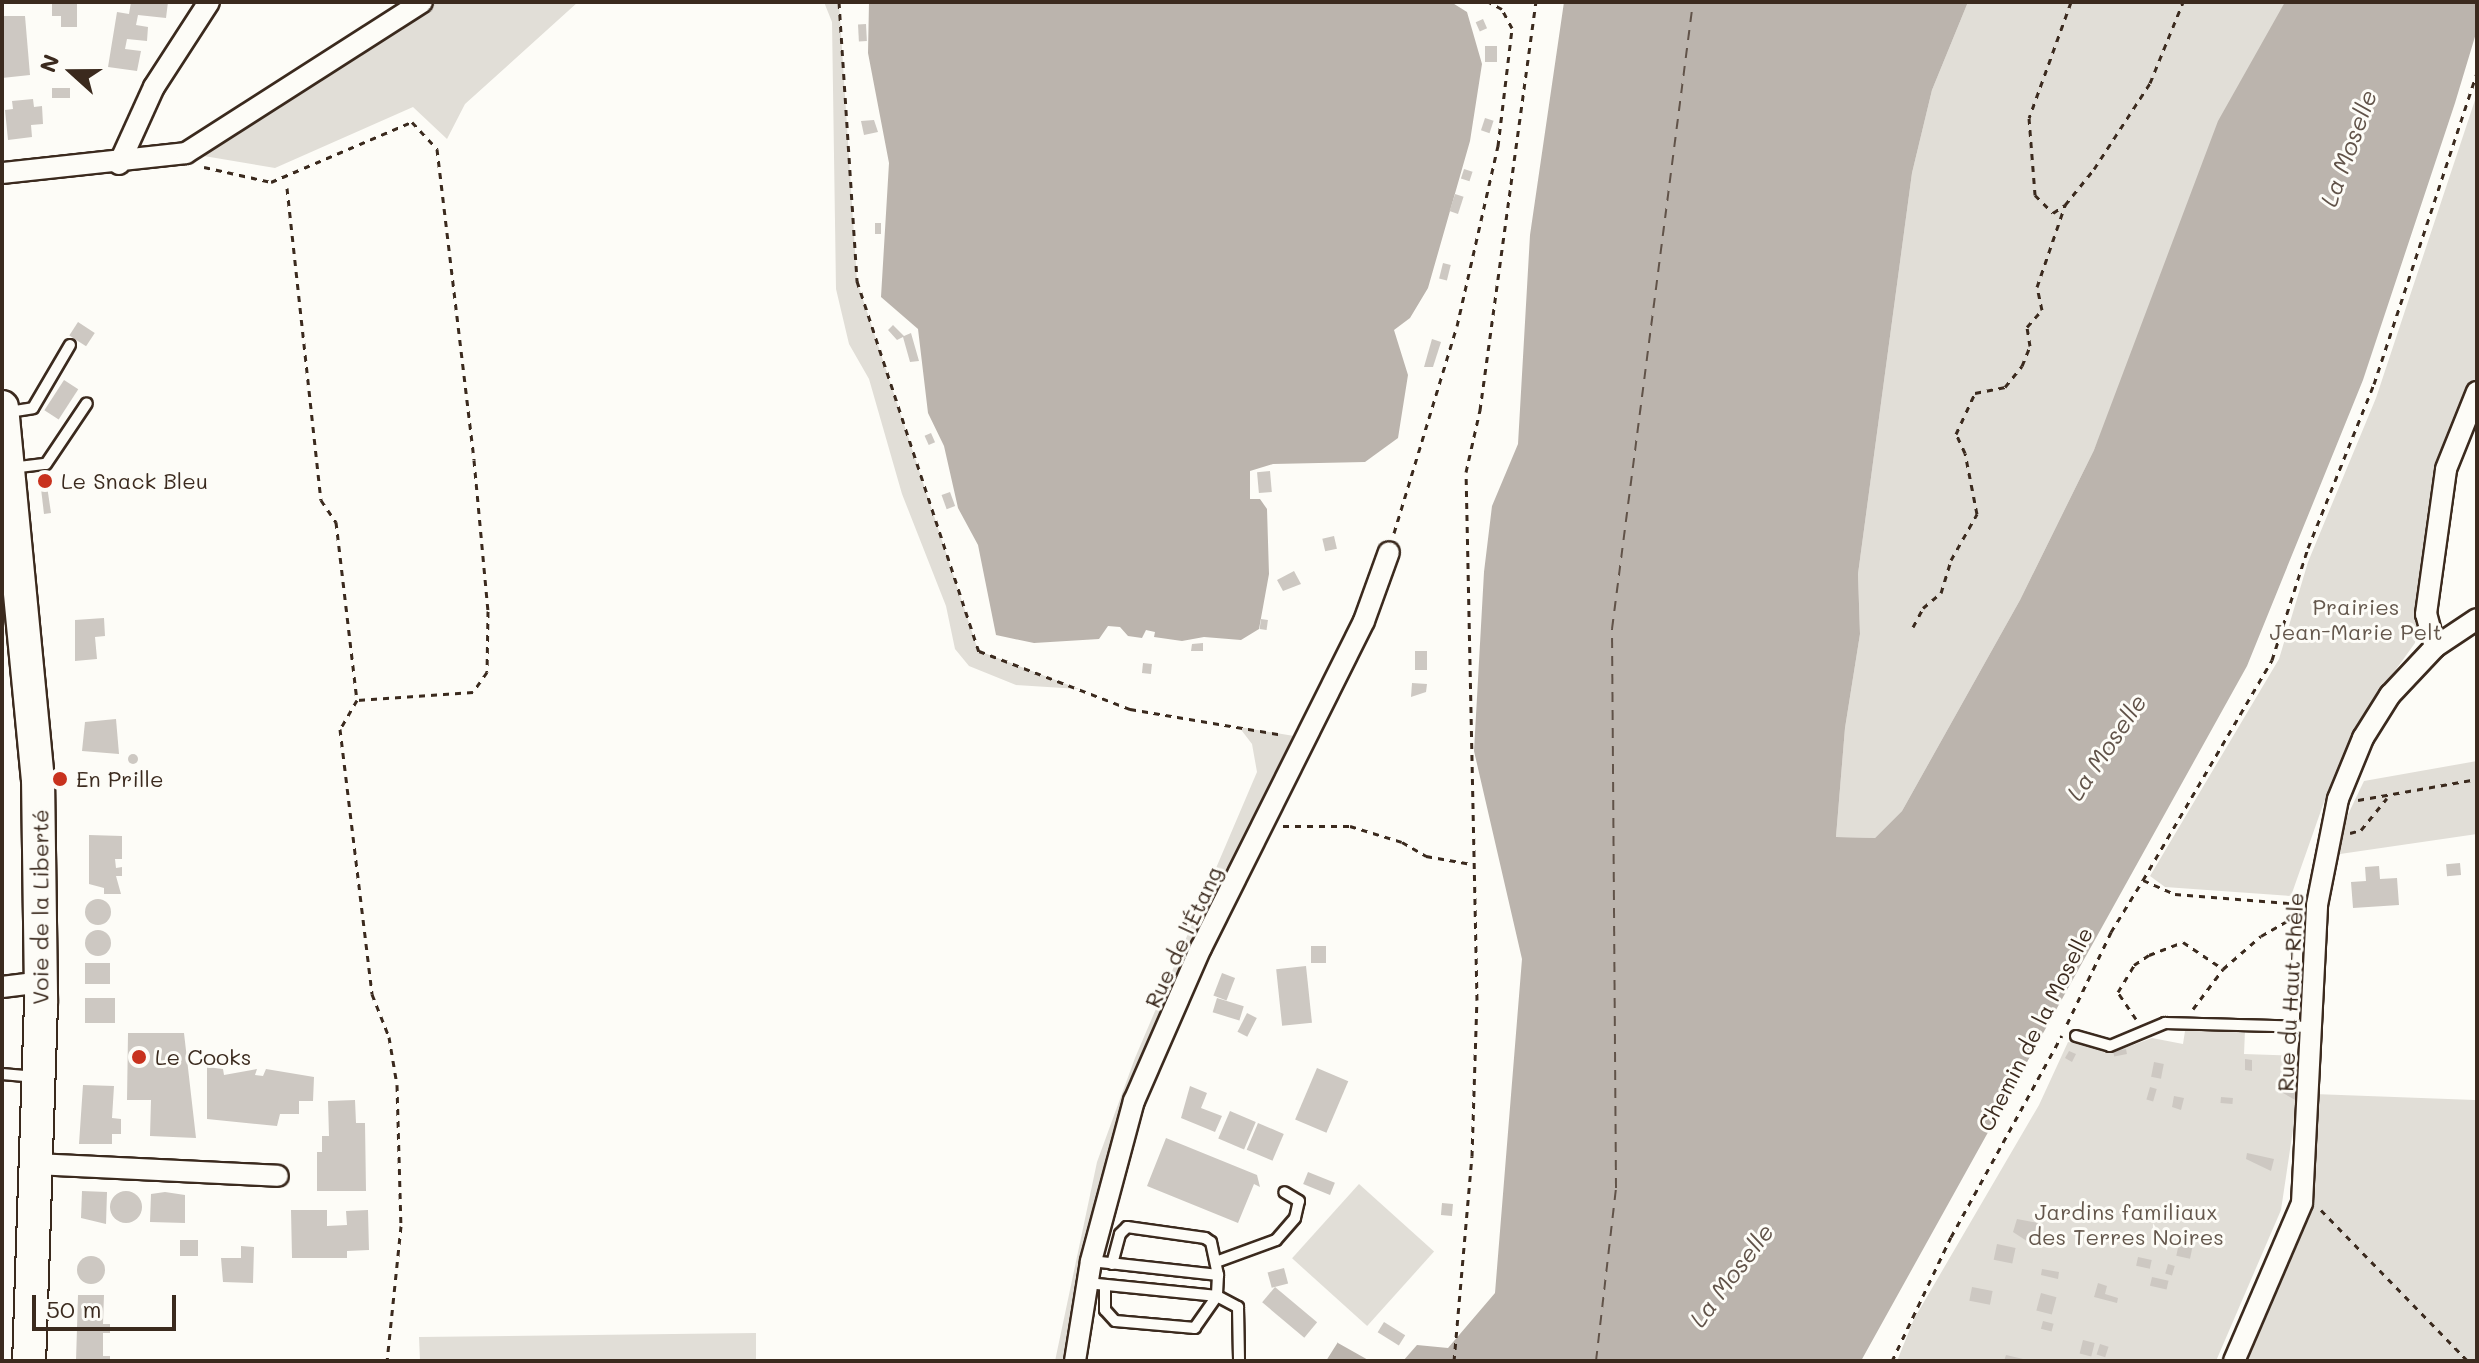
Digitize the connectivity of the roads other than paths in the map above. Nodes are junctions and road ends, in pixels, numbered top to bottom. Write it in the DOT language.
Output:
graph roads {
  1 [pos="209,2"];
  2 [pos="422,2"];
  3 [pos="119,164"];
  4 [pos="2,173"];
  5 [pos="70,345"];
  6 [pos="2477,392"];
  7 [pos="87,403"];
  8 [pos="2,410"];
  9 [pos="9,468"];
  10 [pos="1389,552"];
  11 [pos="2477,619"];
  12 [pos="2435,647"];
  13 [pos="41,982"];
  14 [pos="2,987"];
  15 [pos="2311,1027"];
  16 [pos="2076,1036"];
  17 [pos="2,1074"];
  18 [pos="38,1077"];
  19 [pos="35,1164"];
  20 [pos="278,1176"];
  21 [pos="1284,1192"];
  22 [pos="1091,1261"];
  23 [pos="1216,1262"];
  24 [pos="1112,1264"];
  25 [pos="1218,1275"];
  26 [pos="1096,1284"];
  27 [pos="1217,1296"];
  28 [pos="29,1361"];
  29 [pos="1075,1361"];
  30 [pos="1239,1361"];
  31 [pos="2234,1361"];
  1 -- 3 [label="street"];
  2 -- 3 [label="street"];
  3 -- 4 [label="street"];
  5 -- 8 [label="lane"];
  6 -- 12 [label="street"];
  7 -- 9 [label="lane"];
  8 -- 9 [label="main road, Voie de la Liberté"];
  9 -- 13 [label="main road, Voie de la Liberté"];
  10 -- 22 [label="street, Rue de l'Étang"];
  11 -- 12 [label="street, Rue du Haut-Rhêle"];
  12 -- 15 [label="street, Rue du Haut-Rhêle"];
  13 -- 14 [label="street"];
  13 -- 18 [label="main road, Voie de la Liberté"];
  15 -- 16 [label="lane"];
  15 -- 31 [label="street, Rue du Haut-Rhêle"];
  17 -- 18 [label="lane"];
  18 -- 19 [label="main road, Voie de la Liberté"];
  19 -- 20 [label="street"];
  19 -- 28 [label="main road, Voie de la Liberté"];
  21 -- 23 [label="lane"];
  22 -- 24 [label="lane"];
  22 -- 26 [label="street, Rue de l'Étang"];
  23 -- 24 [label="lane"];
  23 -- 25 [label="lane"];
  24 -- 25 [label="lane"];
  25 -- 27 [label="lane"];
  26 -- 27 [label="lane"];
  26 -- 27 [label="lane"];
  26 -- 29 [label="street, Rue de l'Étang"];
  27 -- 30 [label="lane"];
}
